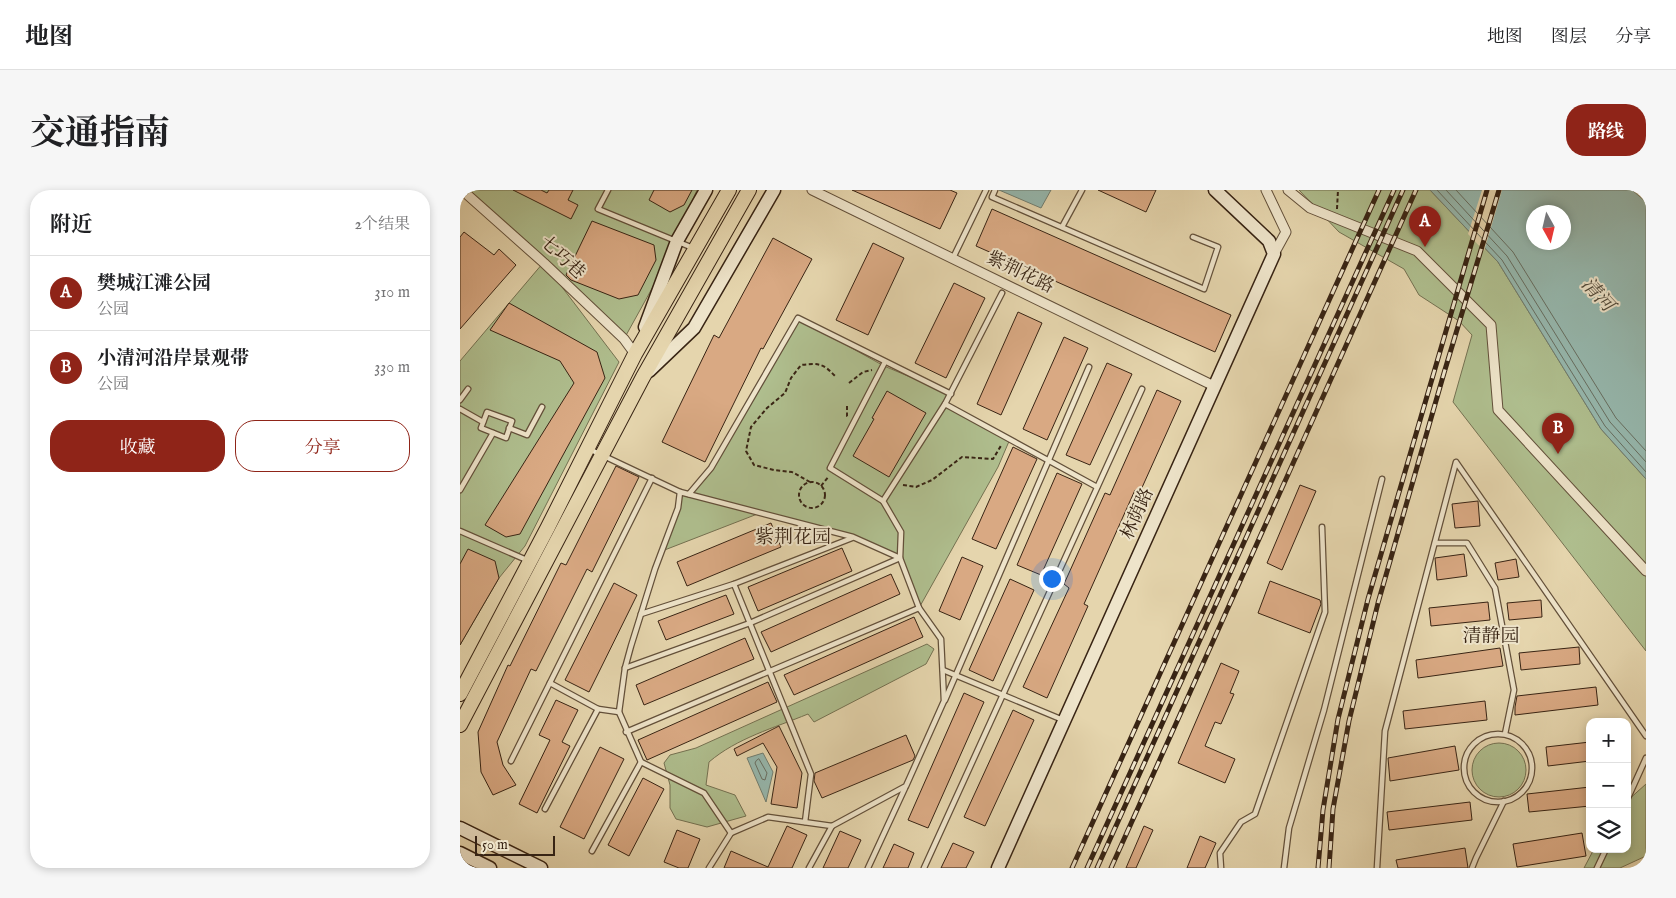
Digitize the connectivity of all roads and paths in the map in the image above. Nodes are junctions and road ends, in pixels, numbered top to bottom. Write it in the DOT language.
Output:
graph roads {
  1 [pos="462,190"];
  2 [pos="608,190"];
  3 [pos="706,190"];
  4 [pos="730,190"];
  5 [pos="749,190"];
  6 [pos="774,190"];
  7 [pos="812,190"];
  8 [pos="986,190"];
  9 [pos="995,190"];
  10 [pos="1082,190"];
  11 [pos="1215,190"];
  12 [pos="1266,190"];
  13 [pos="1288,190"];
  14 [pos="1338,190"];
  15 [pos="1336,219"];
  16 [pos="1062,227"];
  17 [pos="1193,237"];
  18 [pos="678,241"];
  19 [pos="696,249"];
  20 [pos="1274,254"];
  21 [pos="953,258"];
  22 [pos="1002,293"];
  23 [pos="635,354"];
  24 [pos="885,364"];
  25 [pos="1089,367"];
  26 [pos="643,376"];
  27 [pos="835,376"];
  28 [pos="849,383"];
  29 [pos="1214,386"];
  30 [pos="468,389"];
  31 [pos="1142,389"];
  32 [pos="951,394"];
  33 [pos="460,400"];
  34 [pos="946,404"];
  35 [pos="542,407"];
  36 [pos="460,409"];
  37 [pos="483,422"];
  38 [pos="509,428"];
  39 [pos="493,433"];
  40 [pos="1006,437"];
  41 [pos="588,448"];
  42 [pos="602,455"];
  43 [pos="1049,460"];
  44 [pos="833,470"];
  45 [pos="652,478"];
  46 [pos="1382,479"];
  47 [pos="810,482"];
  48 [pos="894,484"];
  49 [pos="821,486"];
  50 [pos="1097,487"];
  51 [pos="460,490"];
  52 [pos="680,492"];
  53 [pos="689,494"];
  54 [pos="883,500"];
  55 [pos="1322,528"];
  56 [pos="460,531"];
  57 [pos="853,537"];
  58 [pos="1435,543"];
  59 [pos="900,558"];
  60 [pos="530,561"];
  61 [pos="1646,571"];
  62 [pos="734,584"];
  63 [pos="919,608"];
  64 [pos="641,614"];
  65 [pos="750,623"];
  66 [pos="626,668"];
  67 [pos="942,670"];
  68 [pos="770,671"];
  69 [pos="956,676"];
  70 [pos="550,683"];
  71 [pos="460,694"];
  72 [pos="1002,695"];
  73 [pos="944,701"];
  74 [pos="598,709"];
  75 [pos="619,712"];
  76 [pos="1064,721"];
  77 [pos="460,725"];
  78 [pos="626,732"];
  79 [pos="1505,734"];
  80 [pos="1646,736"];
  81 [pos="1646,758"];
  82 [pos="511,761"];
  83 [pos="641,762"];
  84 [pos="906,786"];
  85 [pos="1631,791"];
  86 [pos="1504,801"];
  87 [pos="545,809"];
  88 [pos="805,822"];
  89 [pos="832,826"];
  90 [pos="460,828"];
  91 [pos="731,833"];
  92 [pos="592,851"];
  93 [pos="460,853"];
  94 [pos="1604,853"];
  95 [pos="490,868"];
  96 [pos="541,868"];
  97 [pos="709,868"];
  98 [pos="809,868"];
  99 [pos="868,868"];
  100 [pos="924,868"];
  101 [pos="998,868"];
  102 [pos="1221,868"];
  103 [pos="1284,868"];
  104 [pos="1377,868"];
  105 [pos="1472,868"];
  106 [pos="1598,868"];
  1 -- 23 [label="street, 七巧巷"];
  2 -- 18 [label="lane"];
  3 -- 18 [label="street"];
  4 -- 19 [label="main road"];
  5 -- 26 [label="main road"];
  6 -- 26 [label="street"];
  7 -- 21 [label="street, 紫荆花路"];
  8 -- 21 [label="lane"];
  9 -- 16 [label="lane"];
  10 -- 16 [label="lane"];
  11 -- 20 [label="street"];
  12 -- 20 [label="street"];
  13 -- 15 [label="street"];
  14 -- 15 [label="path"];
  15 -- 61 [label="street"];
  16 -- 17 [label="lane"];
  18 -- 19 [label="lane"];
  18 -- 23 [label="street"];
  19 -- 23 [label="main road"];
  20 -- 29 [label="street, 林荫路"];
  21 -- 29 [label="street, 紫荆花路"];
  22 -- 32 [label="lane"];
  23 -- 41 [label="main road"];
  24 -- 28 [label="path"];
  24 -- 32 [label="lane"];
  24 -- 44 [label="lane"];
  24 -- 53 [label="lane"];
  25 -- 43 [label="lane"];
  26 -- 42 [label="main road"];
  27 -- 47 [label="path"];
  29 -- 76 [label="street, 林荫路"];
  30 -- 33 [label="lane"];
  31 -- 50 [label="lane"];
  32 -- 34 [label="lane"];
  34 -- 40 [label="lane"];
  34 -- 48 [label="lane"];
  35 -- 38 [label="lane"];
  36 -- 37 [label="lane"];
  37 -- 38 [label="lane"];
  37 -- 39 [label="lane"];
  38 -- 39 [label="lane"];
  39 -- 51 [label="lane"];
  40 -- 43 [label="lane"];
  40 -- 48 [label="path"];
  41 -- 42 [label="lane"];
  41 -- 60 [label="main road"];
  42 -- 45 [label="lane"];
  42 -- 77 [label="main road"];
  43 -- 50 [label="lane"];
  43 -- 69 [label="lane"];
  44 -- 49 [label="path"];
  44 -- 54 [label="lane"];
  45 -- 52 [label="lane"];
  45 -- 70 [label="lane"];
  46 -- 103 [label="lane"];
  47 -- 49 [label="path"];
  47 -- 49 [label="path"];
  48 -- 54 [label="lane"];
  50 -- 72 [label="lane"];
  52 -- 53 [label="lane"];
  52 -- 64 [label="lane"];
  53 -- 57 [label="lane"];
  54 -- 59 [label="lane"];
  55 -- 102 [label="lane"];
  56 -- 60 [label="lane"];
  57 -- 59 [label="lane"];
  57 -- 62 [label="lane"];
  58 -- 79 [label="lane"];
  58 -- 80 [label="lane"];
  58 -- 104 [label="lane"];
  59 -- 63 [label="lane"];
  59 -- 65 [label="lane"];
  60 -- 71 [label="main road"];
  62 -- 64 [label="lane"];
  62 -- 65 [label="lane"];
  63 -- 67 [label="lane"];
  63 -- 68 [label="lane"];
  64 -- 66 [label="lane"];
  65 -- 66 [label="lane"];
  65 -- 68 [label="lane"];
  66 -- 75 [label="lane"];
  67 -- 69 [label="lane"];
  67 -- 73 [label="lane"];
  68 -- 78 [label="lane"];
  68 -- 88 [label="lane"];
  69 -- 72 [label="lane"];
  69 -- 73 [label="lane"];
  70 -- 74 [label="lane"];
  70 -- 82 [label="lane"];
  72 -- 76 [label="lane"];
  72 -- 100 [label="lane"];
  73 -- 84 [label="lane"];
  74 -- 75 [label="lane"];
  74 -- 87 [label="lane"];
  75 -- 78 [label="lane"];
  76 -- 101 [label="street, 林荫路"];
  78 -- 83 [label="lane"];
  79 -- 86 [label="lane"];
  79 -- 86 [label="lane"];
  81 -- 85 [label="lane"];
  83 -- 91 [label="lane"];
  83 -- 92 [label="lane"];
  84 -- 89 [label="lane"];
  84 -- 99 [label="lane"];
  86 -- 105 [label="lane"];
  88 -- 89 [label="lane"];
  88 -- 91 [label="lane"];
  89 -- 98 [label="lane"];
  90 -- 96 [label="street"];
  91 -- 97 [label="lane"];
  93 -- 95 [label="street"];
  94 -- 106 [label="lane"];
}
